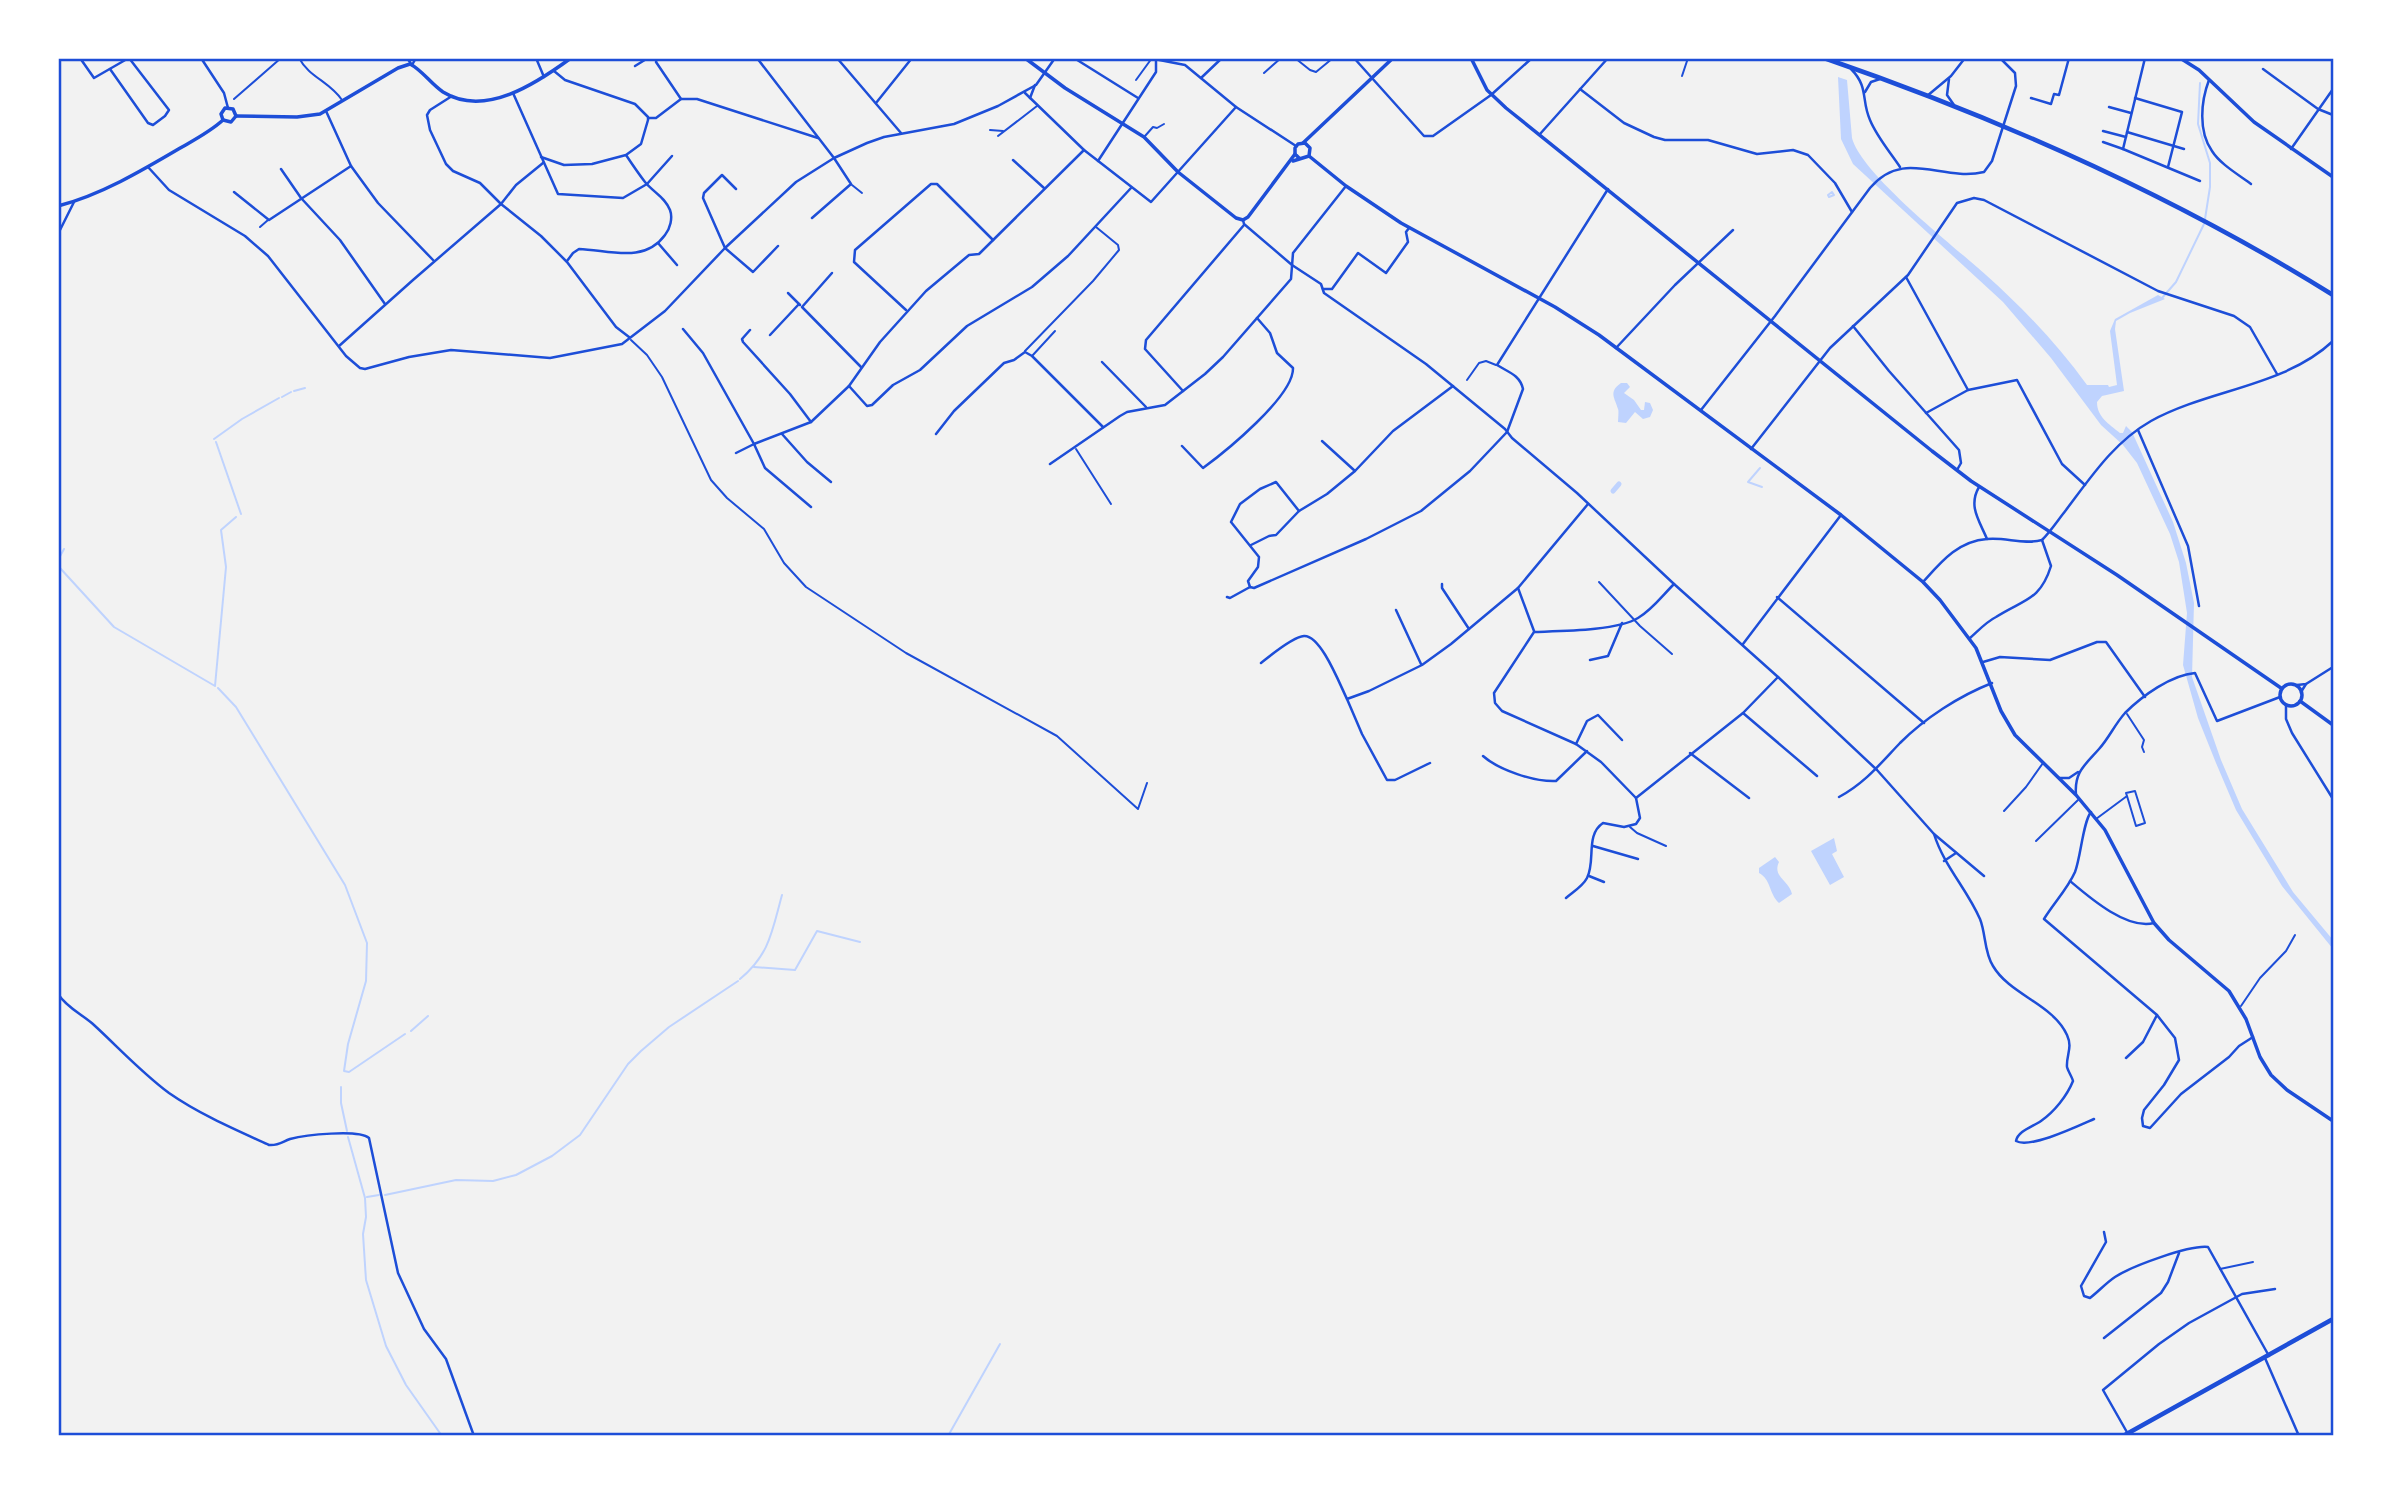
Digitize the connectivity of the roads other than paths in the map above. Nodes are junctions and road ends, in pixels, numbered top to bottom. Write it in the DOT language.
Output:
graph roads {
  1 [pos="80,58"];
  2 [pos="129,58"];
  3 [pos="201,58"];
  4 [pos="281,58"];
  5 [pos="299,58"];
  6 [pos="407,58"];
  7 [pos="416,58"];
  8 [pos="536,58"];
  9 [pos="571,58"];
  10 [pos="656,58"];
  11 [pos="757,58"];
  12 [pos="837,58"];
  13 [pos="912,58"];
  14 [pos="1025,58"];
  15 [pos="1055,58"];
  16 [pos="1074,58"];
  17 [pos="1150,58"];
  18 [pos="1182,58"];
  19 [pos="1222,58"];
  20 [pos="1281,58"];
  21 [pos="1295,58"];
  22 [pos="1333,58"];
  23 [pos="1354,58"];
  24 [pos="1393,58"];
  25 [pos="1471,58"];
  26 [pos="1532,58"];
  27 [pos="1608,58"];
  28 [pos="1688,58"];
  29 [pos="1824,58"];
  30 [pos="1965,58"];
  31 [pos="2000,58"];
  32 [pos="2069,58"];
  33 [pos="2145,58"];
  34 [pos="2180,58"];
  35 [pos="2187,59"];
  36 [pos="1156,60"];
  37 [pos="1181,64"];
  38 [pos="412,65"];
  39 [pos="635,66"];
  40 [pos="1848,66"];
  41 [pos="110,69"];
  42 [pos="2263,69"];
  43 [pos="554,71"];
  44 [pos="1045,73"];
  45 [pos="1264,74"];
  46 [pos="1682,76"];
  47 [pos="1951,76"];
  48 [pos="544,77"];
  49 [pos="1201,78"];
  50 [pos="1372,78"];
  51 [pos="1882,79"];
  52 [pos="1136,80"];
  53 [pos="2209,80"];
  54 [pos="1036,85"];
  55 [pos="1580,89"];
  56 [pos="2333,89"];
  57 [pos="1024,92"];
  58 [pos="1865,92"];
  59 [pos="513,93"];
  60 [pos="1491,95"];
  61 [pos="452,96"];
  62 [pos="1927,96"];
  63 [pos="1138,97"];
  64 [pos="1030,98"];
  65 [pos="2031,98"];
  66 [pos="2135,98"];
  67 [pos="234,99"];
  68 [pos="681,99"];
  69 [pos="343,102"];
  70 [pos="876,103"];
  71 [pos="1037,106"];
  72 [pos="1236,107"];
  73 [pos="1956,107"];
  74 [pos="2109,107"];
  75 [pos="228,108"];
  76 [pos="2318,109"];
  77 [pos="327,111"];
  78 [pos="2131,113"];
  79 [pos="2333,115"];
  80 [pos="236,117"];
  81 [pos="648,117"];
  82 [pos="223,120"];
  83 [pos="1122,123"];
  84 [pos="1164,124"];
  85 [pos="990,130"];
  86 [pos="2103,131"];
  87 [pos="1004,132"];
  88 [pos="2127,132"];
  89 [pos="901,133"];
  90 [pos="1539,135"];
  91 [pos="998,136"];
  92 [pos="1311,136"];
  93 [pos="1144,137"];
  94 [pos="2126,137"];
  95 [pos="818,138"];
  96 [pos="2103,142"];
  97 [pos="1303,143"];
  98 [pos="1296,146"];
  99 [pos="1309,146"];
  100 [pos="2174,146"];
  101 [pos="2123,149"];
  102 [pos="2184,149"];
  103 [pos="2291,149"];
  104 [pos="1084,150"];
  105 [pos="626,156"];
  106 [pos="672,156"];
  107 [pos="1297,156"];
  108 [pos="1309,156"];
  109 [pos="541,157"];
  110 [pos="834,158"];
  111 [pos="1013,160"];
  112 [pos="1098,161"];
  113 [pos="543,163"];
  114 [pos="351,166"];
  115 [pos="148,167"];
  116 [pos="1900,167"];
  117 [pos="2167,168"];
  118 [pos="281,169"];
  119 [pos="718,171"];
  120 [pos="1178,172"];
  121 [pos="722,175"];
  122 [pos="2333,177"];
  123 [pos="2200,181"];
  124 [pos="647,184"];
  125 [pos="851,184"];
  126 [pos="2251,184"];
  127 [pos="1346,186"];
  128 [pos="1131,188"];
  129 [pos="1045,189"];
  130 [pos="1608,189"];
  131 [pos="736,190"];
  132 [pos="234,192"];
  133 [pos="862,193"];
  134 [pos="301,198"];
  135 [pos="74,202"];
  136 [pos="501,204"];
  137 [pos="58,206"];
  138 [pos="1852,212"];
  139 [pos="812,218"];
  140 [pos="269,220"];
  141 [pos="1244,222"];
  142 [pos="260,227"];
  143 [pos="1096,227"];
  144 [pos="1409,228"];
  145 [pos="1733,230"];
  146 [pos="58,234"];
  147 [pos="993,240"];
  148 [pos="658,243"];
  149 [pos="778,246"];
  150 [pos="725,248"];
  151 [pos="434,261"];
  152 [pos="567,262"];
  153 [pos="1698,262"];
  154 [pos="677,265"];
  155 [pos="1292,265"];
  156 [pos="832,273"];
  157 [pos="1906,277"];
  158 [pos="1323,289"];
  159 [pos="788,293"];
  160 [pos="2333,295"];
  161 [pos="1538,298"];
  162 [pos="385,304"];
  163 [pos="800,306"];
  164 [pos="907,311"];
  165 [pos="1256,317"];
  166 [pos="1771,321"];
  167 [pos="1853,326"];
  168 [pos="683,329"];
  169 [pos="750,330"];
  170 [pos="1055,331"];
  171 [pos="770,335"];
  172 [pos="630,338"];
  173 [pos="2333,341"];
  174 [pos="339,346"];
  175 [pos="1616,348"];
  176 [pos="1024,352"];
  177 [pos="1032,356"];
  178 [pos="1820,360"];
  179 [pos="1102,362"];
  180 [pos="1497,365"];
  181 [pos="861,367"];
  182 [pos="2277,374"];
  183 [pos="1467,380"];
  184 [pos="849,386"];
  185 [pos="1454,386"];
  186 [pos="1968,390"];
  187 [pos="1183,391"];
  188 [pos="1148,409"];
  189 [pos="1701,411"];
  190 [pos="1926,413"];
  191 [pos="811,422"];
  192 [pos="1103,427"];
  193 [pos="2136,431"];
  194 [pos="1507,432"];
  195 [pos="782,434"];
  196 [pos="936,434"];
  197 [pos="1322,441"];
  198 [pos="754,444"];
  199 [pos="1182,446"];
  200 [pos="1075,447"];
  201 [pos="1752,449"];
  202 [pos="736,453"];
  203 [pos="1051,464"];
  204 [pos="1957,470"];
  205 [pos="1355,471"];
  206 [pos="1279,477"];
  207 [pos="831,482"];
  208 [pos="1276,482"];
  209 [pos="2085,485"];
  210 [pos="1979,486"];
  211 [pos="1111,503"];
  212 [pos="1588,504"];
  213 [pos="811,507"];
  214 [pos="1299,512"];
  215 [pos="1841,516"];
  216 [pos="2050,531"];
  217 [pos="1987,538"];
  218 [pos="2042,540"];
  219 [pos="1251,545"];
  220 [pos="1599,582"];
  221 [pos="1923,582"];
  222 [pos="1442,584"];
  223 [pos="1674,584"];
  224 [pos="1250,587"];
  225 [pos="1518,588"];
  226 [pos="1227,597"];
  227 [pos="1777,597"];
  228 [pos="2199,606"];
  229 [pos="1396,610"];
  230 [pos="1635,620"];
  231 [pos="1622,623"];
  232 [pos="1469,629"];
  233 [pos="1535,632"];
  234 [pos="1970,638"];
  235 [pos="1742,645"];
  236 [pos="1672,654"];
  237 [pos="1590,660"];
  238 [pos="1983,662"];
  239 [pos="1261,663"];
  240 [pos="1422,665"];
  241 [pos="2333,667"];
  242 [pos="1778,677"];
  243 [pos="1992,683"];
  244 [pos="2306,684"];
  245 [pos="2297,685"];
  246 [pos="2281,688"];
  247 [pos="2301,692"];
  248 [pos="2145,696"];
  249 [pos="2280,697"];
  250 [pos="1347,699"];
  251 [pos="2300,701"];
  252 [pos="2287,705"];
  253 [pos="2126,712"];
  254 [pos="1743,713"];
  255 [pos="1924,723"];
  256 [pos="2333,725"];
  257 [pos="1622,740"];
  258 [pos="1576,744"];
  259 [pos="1587,751"];
  260 [pos="2144,752"];
  261 [pos="1690,753"];
  262 [pos="1483,756"];
  263 [pos="1430,763"];
  264 [pos="2043,764"];
  265 [pos="1877,769"];
  266 [pos="2078,772"];
  267 [pos="1817,776"];
  268 [pos="2059,778"];
  269 [pos="1147,783"];
  270 [pos="2127,796"];
  271 [pos="1839,797"];
  272 [pos="2078,797"];
  273 [pos="1636,798"];
  274 [pos="1749,798"];
  275 [pos="2333,799"];
  276 [pos="2004,811"];
  277 [pos="2091,813"];
  278 [pos="2096,819"];
  279 [pos="1630,827"];
  280 [pos="1934,834"];
  281 [pos="2036,841"];
  282 [pos="1593,846"];
  283 [pos="1666,846"];
  284 [pos="1956,853"];
  285 [pos="1638,859"];
  286 [pos="1944,861"];
  287 [pos="1589,876"];
  288 [pos="1984,876"];
  289 [pos="2070,881"];
  290 [pos="1604,882"];
  291 [pos="1566,898"];
  292 [pos="2154,923"];
  293 [pos="2295,935"];
  294 [pos="58,994"];
  295 [pos="2240,1007"];
  296 [pos="2157,1015"];
  297 [pos="2253,1037"];
  298 [pos="2126,1059"];
  299 [pos="2094,1119"];
  300 [pos="2333,1121"];
  301 [pos="2104,1232"];
  302 [pos="2179,1253"];
  303 [pos="2253,1262"];
  304 [pos="2220,1269"];
  305 [pos="2275,1289"];
  306 [pos="2235,1297"];
  307 [pos="2333,1319"];
  308 [pos="2104,1338"];
  309 [pos="2267,1357"];
  310 [pos="2126,1435"];
  311 [pos="474,1436"];
  312 [pos="2299,1436"];
  1 -- 41 [label="street"];
  2 -- 41 [label="street"];
  2 -- 41 [label="street"];
  3 -- 75 [label="street"];
  4 -- 67 [label="lane"];
  5 -- 69 [label="lane"];
  6 -- 38 [label="street"];
  7 -- 38 [label="street"];
  8 -- 48 [label="street"];
  9 -- 43 [label="street"];
  10 -- 39 [label="street"];
  10 -- 68 [label="street"];
  11 -- 95 [label="street"];
  12 -- 70 [label="street"];
  13 -- 70 [label="street"];
  14 -- 44 [label="street"];
  15 -- 44 [label="street"];
  16 -- 63 [label="street"];
  17 -- 36 [label="street"];
  17 -- 52 [label="lane"];
  18 -- 37 [label="street"];
  19 -- 49 [label="street"];
  20 -- 45 [label="lane"];
  21 -- 22 [label="lane"];
  23 -- 50 [label="street"];
  24 -- 50 [label="street"];
  25 -- 60 [label="street"];
  26 -- 60 [label="street"];
  27 -- 55 [label="street"];
  28 -- 46 [label="lane"];
  29 -- 40 [label="main road"];
  30 -- 47 [label="street"];
  31 -- 116 [label="street"];
  32 -- 65 [label="street"];
  33 -- 66 [label="street"];
  34 -- 35 [label="street"];
  35 -- 53 [label="street"];
  36 -- 37 [label="street"];
  36 -- 63 [label="street"];
  37 -- 49 [label="street"];
  38 -- 61 [label="street"];
  38 -- 69 [label="street"];
  40 -- 51 [label="main road"];
  40 -- 58 [label="street"];
  42 -- 76 [label="street"];
  43 -- 48 [label="street"];
  43 -- 81 [label="street"];
  44 -- 54 [label="street"];
  44 -- 83 [label="street"];
  47 -- 62 [label="street"];
  47 -- 73 [label="street"];
  48 -- 59 [label="street"];
  49 -- 72 [label="street"];
  50 -- 60 [label="street"];
  50 -- 92 [label="street"];
  51 -- 58 [label="street"];
  51 -- 62 [label="main road"];
  53 -- 103 [label="street"];
  53 -- 126 [label="street"];
  54 -- 57 [label="street"];
  54 -- 64 [label="street"];
  55 -- 90 [label="street"];
  55 -- 138 [label="street"];
  56 -- 76 [label="street"];
  57 -- 64 [label="street"];
  57 -- 89 [label="street"];
  58 -- 116 [label="street"];
  59 -- 61 [label="street"];
  59 -- 109 [label="street"];
  60 -- 90 [label="street"];
  61 -- 136 [label="street"];
  62 -- 73 [label="main road"];
  63 -- 83 [label="street"];
  64 -- 71 [label="street"];
  66 -- 78 [label="street"];
  66 -- 100 [label="street"];
  68 -- 81 [label="street"];
  68 -- 95 [label="street"];
  69 -- 77 [label="street"];
  70 -- 89 [label="street"];
  71 -- 87 [label="lane"];
  71 -- 104 [label="street"];
  72 -- 98 [label="street"];
  72 -- 120 [label="street"];
  73 -- 160 [label="main road"];
  74 -- 78 [label="street"];
  75 -- 80 [label="street"];
  75 -- 82 [label="street"];
  76 -- 79 [label="street"];
  76 -- 103 [label="street"];
  77 -- 80 [label="street"];
  77 -- 114 [label="street"];
  78 -- 88 [label="street"];
  80 -- 82 [label="street"];
  81 -- 105 [label="street"];
  82 -- 115 [label="street"];
  83 -- 93 [label="street"];
  83 -- 112 [label="street"];
  84 -- 93 [label="lane"];
  85 -- 87 [label="lane"];
  86 -- 94 [label="street"];
  87 -- 91 [label="lane"];
  88 -- 94 [label="street"];
  88 -- 100 [label="street"];
  89 -- 110 [label="street"];
  90 -- 130 [label="street"];
  92 -- 97 [label="street"];
  92 -- 99 [label="street"];
  93 -- 120 [label="street"];
  94 -- 101 [label="street"];
  95 -- 110 [label="street"];
  96 -- 101 [label="street"];
  97 -- 98 [label="street"];
  97 -- 99 [label="street"];
  98 -- 107 [label="street"];
  99 -- 108 [label="street"];
  100 -- 102 [label="street"];
  100 -- 117 [label="street"];
  101 -- 117 [label="street"];
  103 -- 122 [label="street"];
  104 -- 112 [label="street"];
  104 -- 129 [label="street"];
  105 -- 109 [label="street"];
  105 -- 124 [label="street"];
  106 -- 124 [label="street"];
  107 -- 108 [label="street"];
  107 -- 141 [label="street"];
  108 -- 127 [label="street"];
  109 -- 113 [label="street"];
  110 -- 125 [label="street"];
  110 -- 150 [label="street"];
  111 -- 129 [label="street"];
  112 -- 128 [label="street"];
  113 -- 124 [label="street"];
  113 -- 136 [label="street"];
  114 -- 134 [label="street"];
  114 -- 151 [label="street"];
  115 -- 135 [label="street"];
  115 -- 174 [label="street"];
  116 -- 138 [label="street"];
  117 -- 123 [label="street"];
  118 -- 134 [label="street"];
  119 -- 121 [label="street"];
  120 -- 128 [label="street"];
  120 -- 141 [label="street"];
  121 -- 131 [label="street"];
  121 -- 150 [label="street"];
  124 -- 148 [label="street"];
  125 -- 133 [label="lane"];
  125 -- 139 [label="street"];
  127 -- 144 [label="street"];
  127 -- 155 [label="street"];
  128 -- 143 [label="street"];
  129 -- 147 [label="street"];
  130 -- 153 [label="street"];
  130 -- 161 [label="street"];
  132 -- 140 [label="street"];
  134 -- 140 [label="street"];
  134 -- 162 [label="street"];
  135 -- 137 [label="street"];
  135 -- 146 [label="street"];
  136 -- 151 [label="street"];
  136 -- 152 [label="street"];
  138 -- 166 [label="street"];
  140 -- 142 [label="lane"];
  141 -- 155 [label="street"];
  141 -- 187 [label="street"];
  143 -- 176 [label="lane"];
  143 -- 184 [label="street"];
  144 -- 158 [label="street"];
  144 -- 161 [label="street"];
  145 -- 153 [label="street"];
  147 -- 164 [label="street"];
  147 -- 164 [label="street"];
  148 -- 152 [label="street"];
  148 -- 154 [label="street"];
  149 -- 150 [label="street"];
  150 -- 172 [label="street"];
  151 -- 162 [label="street"];
  152 -- 172 [label="street"];
  153 -- 166 [label="street"];
  153 -- 175 [label="street"];
  155 -- 158 [label="street"];
  155 -- 165 [label="street"];
  156 -- 163 [label="street"];
  157 -- 167 [label="street"];
  157 -- 182 [label="street"];
  157 -- 186 [label="street"];
  158 -- 185 [label="street"];
  159 -- 163 [label="street"];
  161 -- 175 [label="street"];
  161 -- 180 [label="street"];
  162 -- 174 [label="street"];
  163 -- 171 [label="street"];
  163 -- 181 [label="street"];
  164 -- 181 [label="street"];
  165 -- 187 [label="street"];
  165 -- 199 [label="street"];
  166 -- 178 [label="street"];
  166 -- 189 [label="street"];
  167 -- 178 [label="street"];
  167 -- 190 [label="street"];
  168 -- 198 [label="street"];
  169 -- 191 [label="street"];
  170 -- 177 [label="lane"];
  172 -- 174 [label="street"];
  172 -- 269 [label="lane"];
  173 -- 182 [label="street"];
  175 -- 189 [label="street"];
  176 -- 177 [label="street"];
  176 -- 196 [label="street"];
  177 -- 192 [label="street"];
  178 -- 201 [label="street"];
  178 -- 204 [label="street"];
  179 -- 188 [label="street"];
  180 -- 183 [label="lane"];
  180 -- 194 [label="street"];
  181 -- 184 [label="street"];
  182 -- 193 [label="street"];
  184 -- 191 [label="street"];
  185 -- 194 [label="street"];
  185 -- 205 [label="street"];
  186 -- 190 [label="street"];
  186 -- 209 [label="street"];
  187 -- 188 [label="street"];
  188 -- 192 [label="street"];
  189 -- 201 [label="street"];
  190 -- 204 [label="street"];
  191 -- 195 [label="street"];
  192 -- 200 [label="street"];
  193 -- 209 [label="street"];
  193 -- 228 [label="street"];
  194 -- 212 [label="street"];
  194 -- 224 [label="street"];
  195 -- 198 [label="street"];
  195 -- 207 [label="street"];
  197 -- 205 [label="street"];
  198 -- 202 [label="street"];
  198 -- 213 [label="street"];
  200 -- 203 [label="street"];
  200 -- 211 [label="lane"];
  201 -- 215 [label="street"];
  204 -- 210 [label="street"];
  205 -- 214 [label="street"];
  206 -- 208 [label="lane"];
  208 -- 214 [label="street"];
  208 -- 219 [label="street"];
  209 -- 216 [label="street"];
  210 -- 216 [label="street"];
  210 -- 217 [label="street"];
  212 -- 223 [label="street"];
  212 -- 225 [label="street"];
  214 -- 219 [label="street"];
  215 -- 221 [label="street"];
  215 -- 227 [label="street"];
  216 -- 218 [label="street"];
  216 -- 246 [label="street"];
  217 -- 218 [label="street"];
  217 -- 221 [label="street"];
  218 -- 234 [label="street"];
  219 -- 224 [label="street"];
  220 -- 230 [label="lane"];
  221 -- 234 [label="street"];
  222 -- 232 [label="street"];
  223 -- 230 [label="street"];
  223 -- 235 [label="street"];
  224 -- 226 [label="street"];
  225 -- 232 [label="street"];
  225 -- 233 [label="street"];
  227 -- 235 [label="street"];
  227 -- 255 [label="street"];
  229 -- 240 [label="street"];
  230 -- 231 [label="street"];
  230 -- 236 [label="lane"];
  231 -- 233 [label="street"];
  231 -- 237 [label="street"];
  232 -- 240 [label="street"];
  233 -- 258 [label="street"];
  234 -- 238 [label="street"];
  235 -- 242 [label="street"];
  238 -- 243 [label="street"];
  238 -- 248 [label="street"];
  239 -- 250 [label="street"];
  240 -- 250 [label="street"];
  241 -- 244 [label="street"];
  242 -- 254 [label="street"];
  242 -- 265 [label="street"];
  243 -- 255 [label="street"];
  243 -- 264 [label="street"];
  244 -- 245 [label="street"];
  244 -- 247 [label="street"];
  245 -- 246 [label="street"];
  245 -- 247 [label="street"];
  246 -- 249 [label="street"];
  247 -- 251 [label="street"];
  248 -- 249 [label="street"];
  248 -- 253 [label="street"];
  249 -- 252 [label="street"];
  250 -- 263 [label="street"];
  251 -- 252 [label="street"];
  251 -- 256 [label="street"];
  252 -- 275 [label="street"];
  253 -- 260 [label="lane"];
  253 -- 266 [label="street"];
  254 -- 261 [label="street"];
  254 -- 267 [label="street"];
  255 -- 265 [label="street"];
  257 -- 258 [label="street"];
  258 -- 259 [label="street"];
  259 -- 262 [label="street"];
  259 -- 273 [label="street"];
  261 -- 273 [label="street"];
  261 -- 274 [label="street"];
  264 -- 268 [label="street"];
  264 -- 276 [label="lane"];
  265 -- 271 [label="street"];
  265 -- 280 [label="street"];
  266 -- 268 [label="street"];
  266 -- 272 [label="street"];
  268 -- 272 [label="street"];
  270 -- 270 [label="lane"];
  270 -- 278 [label="lane"];
  272 -- 277 [label="street"];
  272 -- 281 [label="lane"];
  273 -- 279 [label="street"];
  277 -- 278 [label="street"];
  277 -- 289 [label="street"];
  278 -- 292 [label="street"];
  279 -- 282 [label="street"];
  279 -- 283 [label="lane"];
  280 -- 284 [label="street"];
  280 -- 286 [label="street"];
  282 -- 285 [label="street"];
  282 -- 287 [label="street"];
  284 -- 286 [label="street"];
  284 -- 288 [label="street"];
  286 -- 299 [label="street"];
  287 -- 290 [label="street"];
  287 -- 291 [label="street"];
  289 -- 292 [label="street"];
  289 -- 296 [label="street"];
  292 -- 295 [label="street"];
  293 -- 295 [label="lane"];
  294 -- 311 [label="street"];
  295 -- 297 [label="street"];
  296 -- 297 [label="street"];
  296 -- 298 [label="street"];
  297 -- 300 [label="street"];
  301 -- 302 [label="street"];
  302 -- 304 [label="street"];
  302 -- 308 [label="street"];
  303 -- 304 [label="lane"];
  304 -- 306 [label="street"];
  305 -- 306 [label="street"];
  306 -- 309 [label="street"];
  306 -- 310 [label="street"];
  307 -- 309 [label="main road"];
  309 -- 310 [label="main road"];
  309 -- 312 [label="street"];
}
